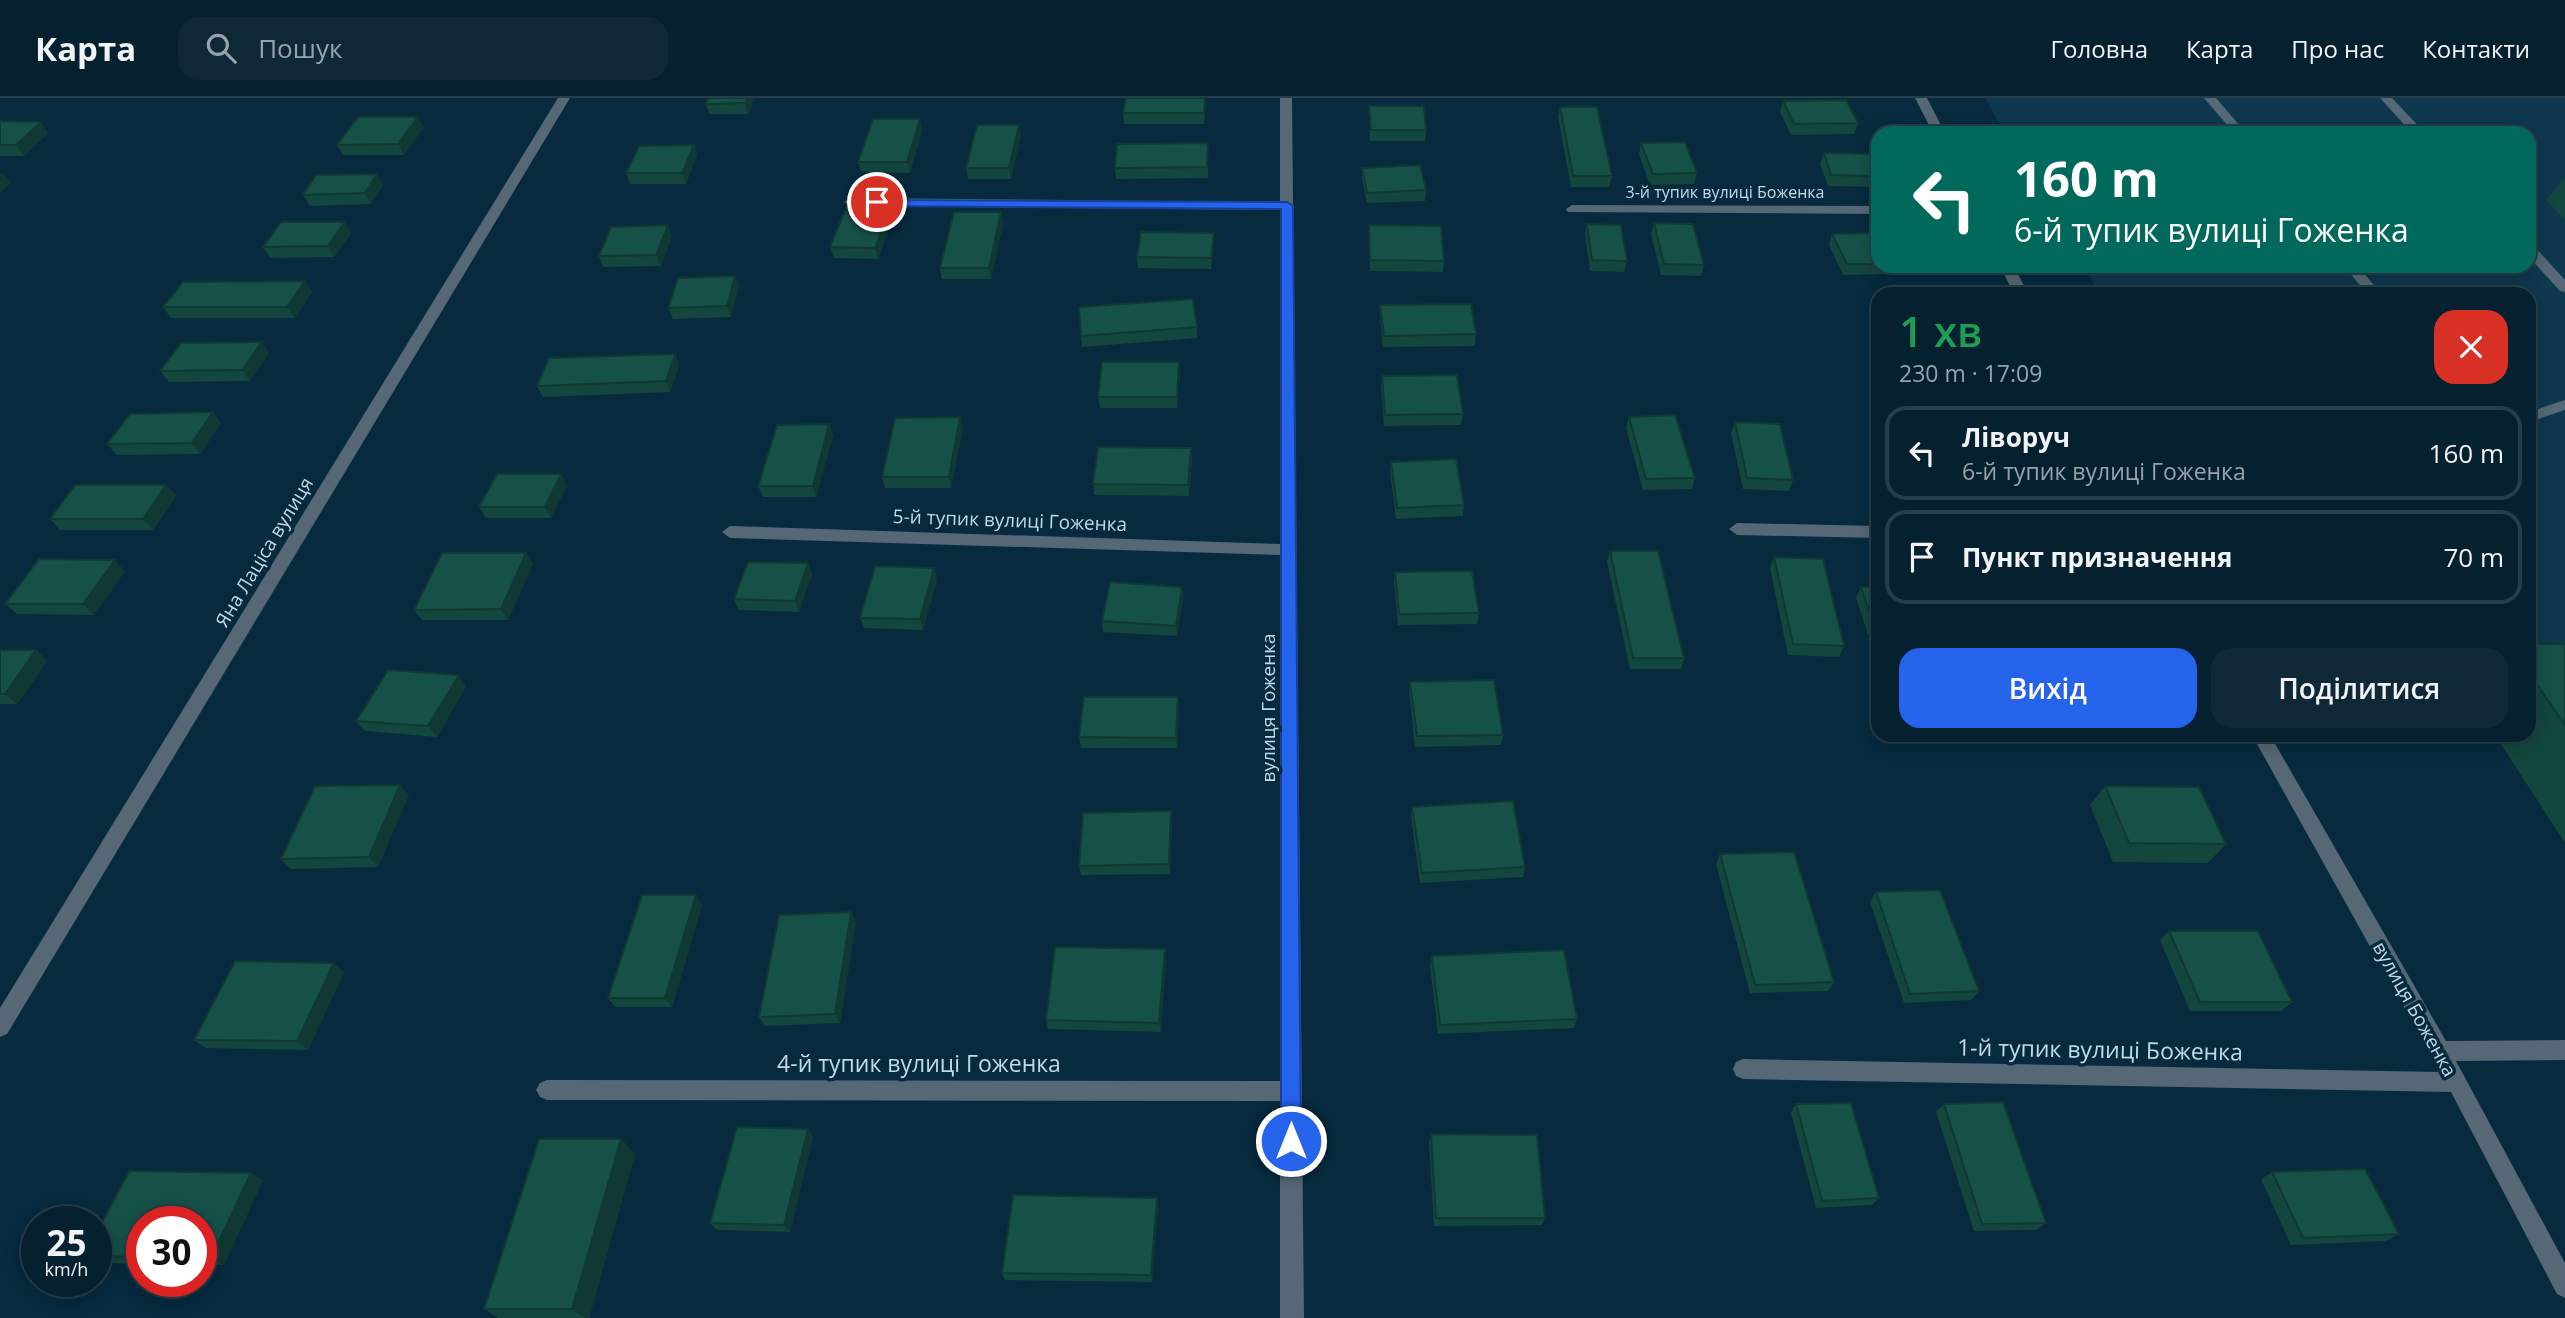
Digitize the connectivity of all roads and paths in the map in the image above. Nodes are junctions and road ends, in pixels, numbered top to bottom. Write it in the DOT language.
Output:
graph roads {
  1 [pos="564,98"];
  2 [pos="1286,98"];
  3 [pos="1921,98"];
  4 [pos="2210,98"];
  5 [pos="2386,98"];
  6 [pos="1935,126"];
  7 [pos="2234,126"];
  8 [pos="2412,126"];
  9 [pos="850,202"];
  10 [pos="1287,206"];
  11 [pos="1572,209"];
  12 [pos="1871,210"];
  13 [pos="2536,257"];
  14 [pos="2357,273"];
  15 [pos="2368,287"];
  16 [pos="2565,288"];
  17 [pos="2565,405"];
  18 [pos="2536,415"];
  19 [pos="1737,529"];
  20 [pos="730,532"];
  21 [pos="1871,532"];
  22 [pos="1289,550"];
  23 [pos="2265,742"];
  24 [pos="0,1027"];
  25 [pos="2565,1050"];
  26 [pos="2440,1051"];
  27 [pos="1743,1069"];
  28 [pos="2456,1082"];
  29 [pos="547,1090"];
  30 [pos="1291,1091"];
  31 [pos="2565,1286"];
  32 [pos="1292,1318"];
  1 -- 24 [label="street, Яна Лаціса вулиця"];
  2 -- 10 [label="street, вулиця Гоженка"];
  3 -- 6 [label="street"];
  4 -- 7 [label="street"];
  5 -- 8 [label="street"];
  9 -- 10 [label="street"];
  10 -- 22 [label="street, вулиця Гоженка"];
  11 -- 12 [label="street, 3-й тупик вулиці Боженка"];
  13 -- 16 [label="street"];
  14 -- 15 [label="street"];
  17 -- 18 [label="street"];
  19 -- 21 [label="street"];
  20 -- 22 [label="street, 5-й тупик вулиці Гоженка"];
  22 -- 30 [label="street, вулиця Гоженка"];
  23 -- 26 [label="street, вулиця Боженка"];
  25 -- 26 [label="street"];
  26 -- 28 [label="street, вулиця Боженка"];
  27 -- 28 [label="street, 1-й тупик вулиці Боженка"];
  28 -- 31 [label="street, вулиця Боженка"];
  29 -- 30 [label="street, 4-й тупик вулиці Гоженка"];
  30 -- 32 [label="street, вулиця Гоженка"];
}
